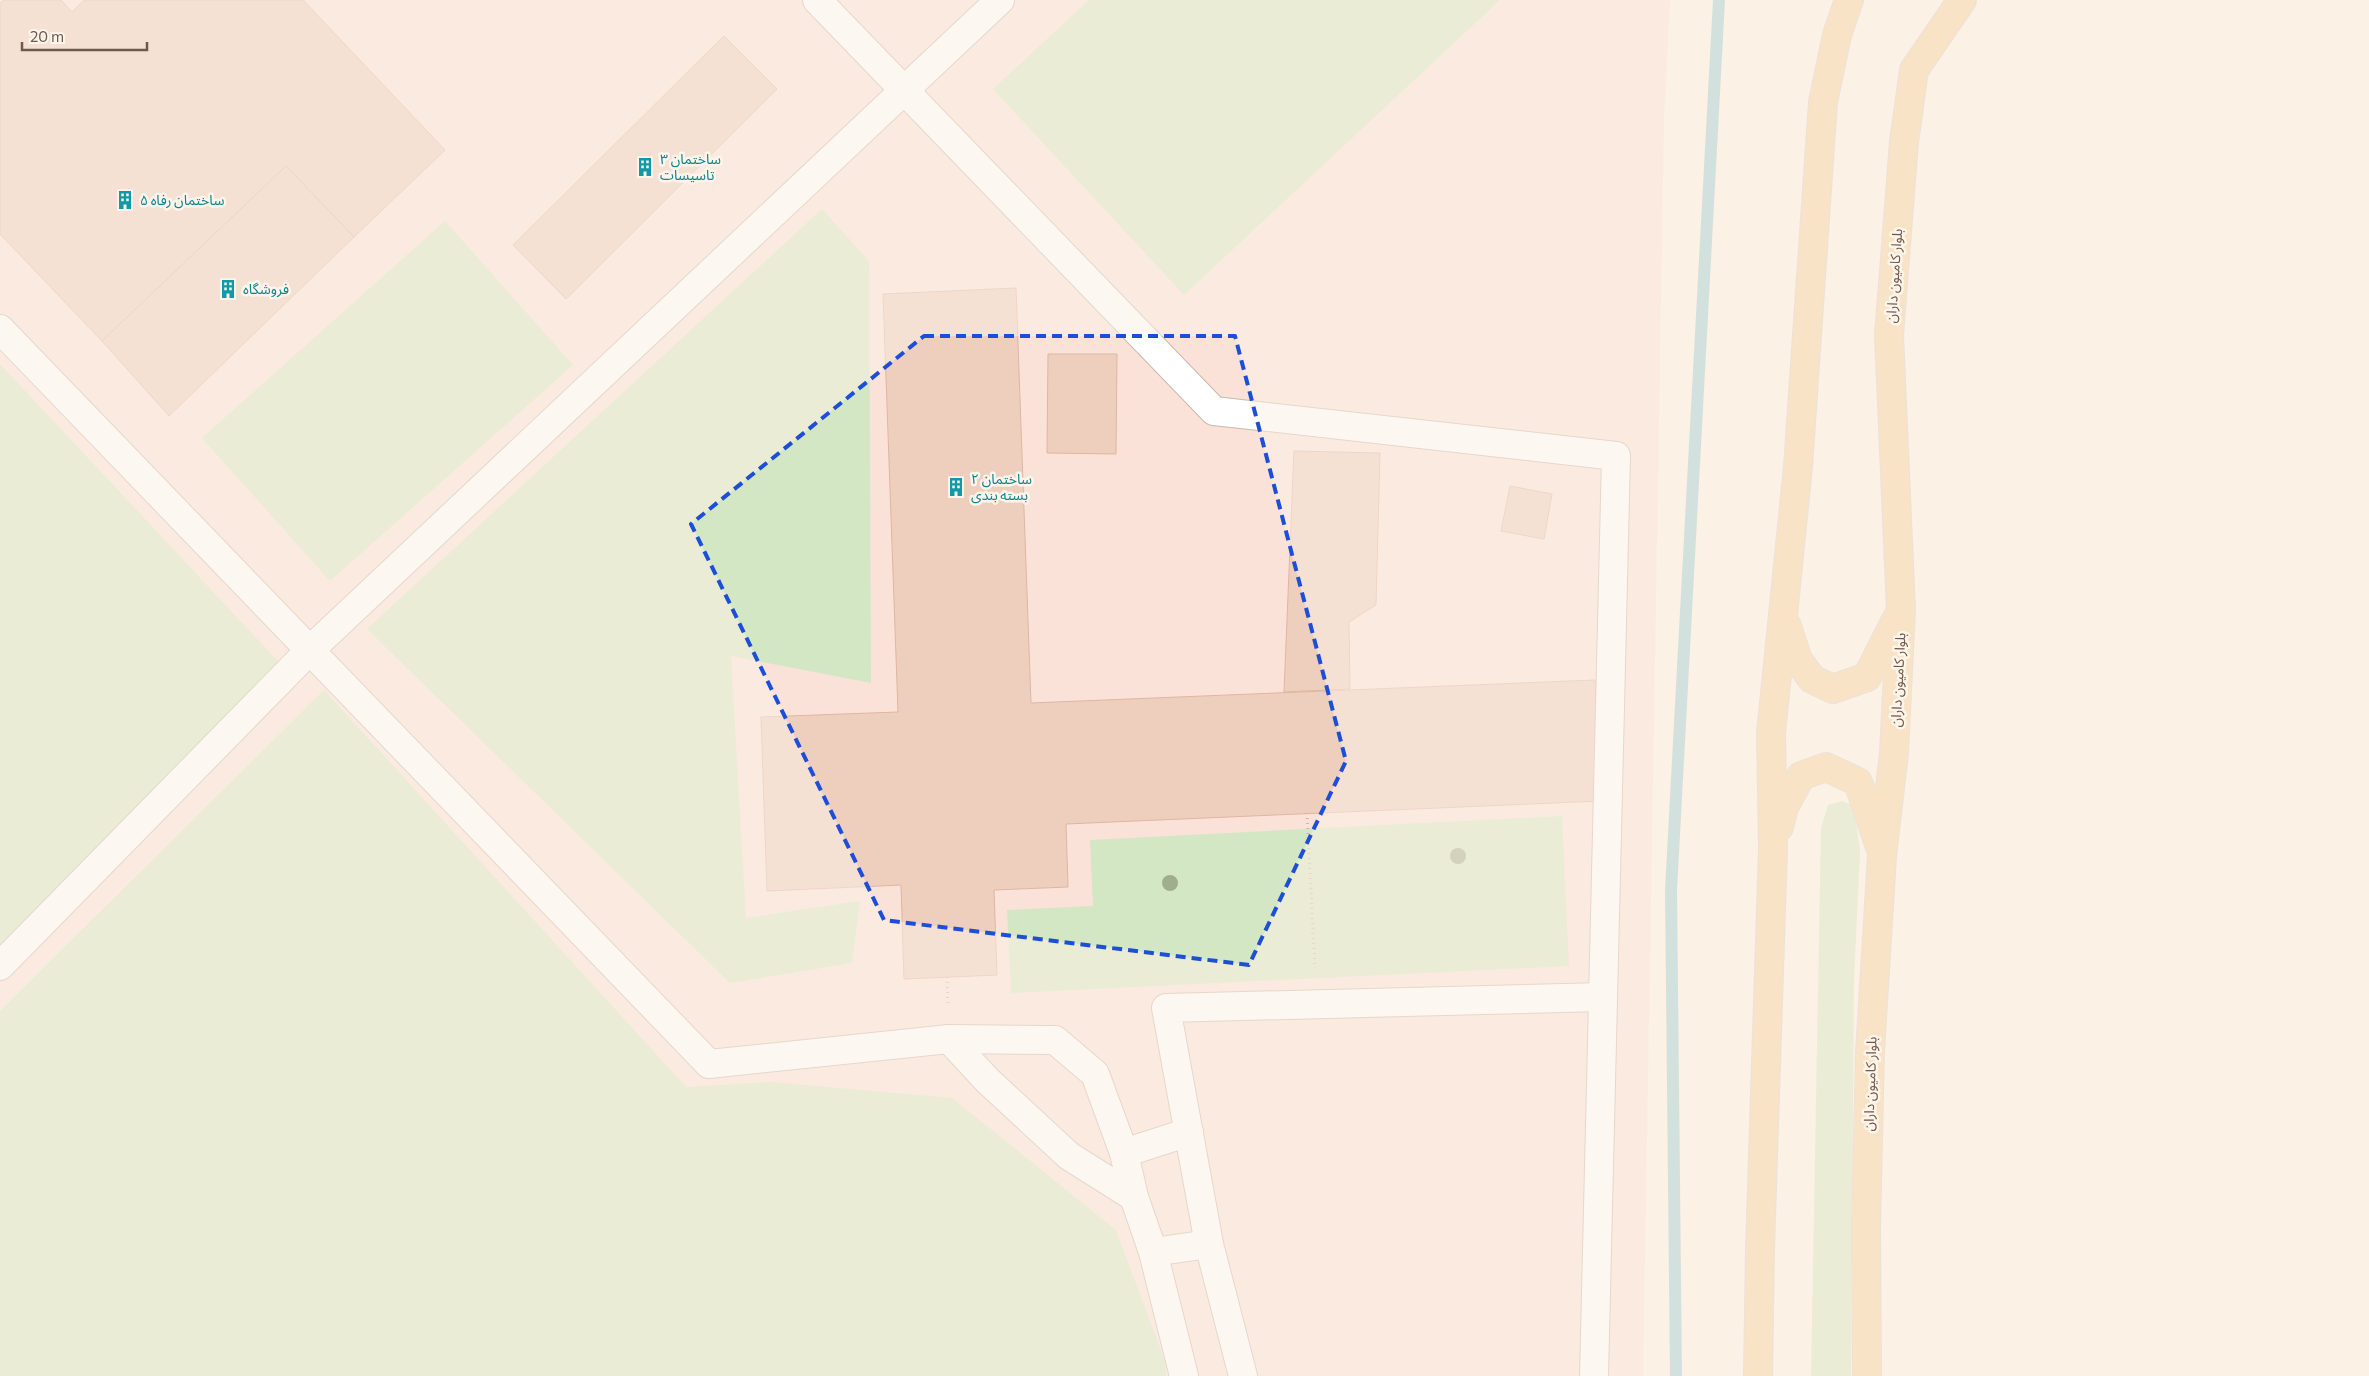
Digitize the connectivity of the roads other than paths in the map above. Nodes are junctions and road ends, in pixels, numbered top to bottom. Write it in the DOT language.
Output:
graph roads {
  1 [pos="817,0"];
  2 [pos="1000,0"];
  3 [pos="1849,0"];
  4 [pos="1962,0"];
  5 [pos="904,91"];
  6 [pos="0,329"];
  7 [pos="1901,610"];
  8 [pos="1784,615"];
  9 [pos="309,651"];
  10 [pos="1773,848"];
  11 [pos="1882,856"];
  12 [pos="0,966"];
  13 [pos="1603,997"];
  14 [pos="949,1039"];
  15 [pos="1189,1132"];
  16 [pos="1124,1153"];
  17 [pos="1134,1197"];
  18 [pos="1209,1244"];
  19 [pos="1153,1252"];
  20 [pos="1184,1376"];
  21 [pos="1243,1376"];
  22 [pos="1594,1376"];
  23 [pos="1758,1376"];
  24 [pos="1867,1376"];
  1 -- 5 [label="lane"];
  2 -- 5 [label="lane"];
  3 -- 8 [label="main road"];
  4 -- 7 [label="main road, بلوار کامیون داران"];
  5 -- 9 [label="lane"];
  5 -- 13 [label="lane"];
  6 -- 9 [label="lane"];
  7 -- 8 [label="main road"];
  7 -- 11 [label="main road, بلوار کامیون داران"];
  8 -- 10 [label="main road"];
  9 -- 12 [label="lane"];
  9 -- 14 [label="lane"];
  10 -- 11 [label="main road"];
  10 -- 23 [label="main road"];
  11 -- 24 [label="main road, بلوار کامیون داران"];
  13 -- 15 [label="lane"];
  13 -- 22 [label="lane"];
  14 -- 16 [label="lane"];
  14 -- 17 [label="lane"];
  15 -- 16 [label="lane"];
  15 -- 18 [label="lane"];
  16 -- 17 [label="lane"];
  17 -- 19 [label="lane"];
  18 -- 19 [label="lane"];
  18 -- 21 [label="lane"];
  19 -- 20 [label="lane"];
}
